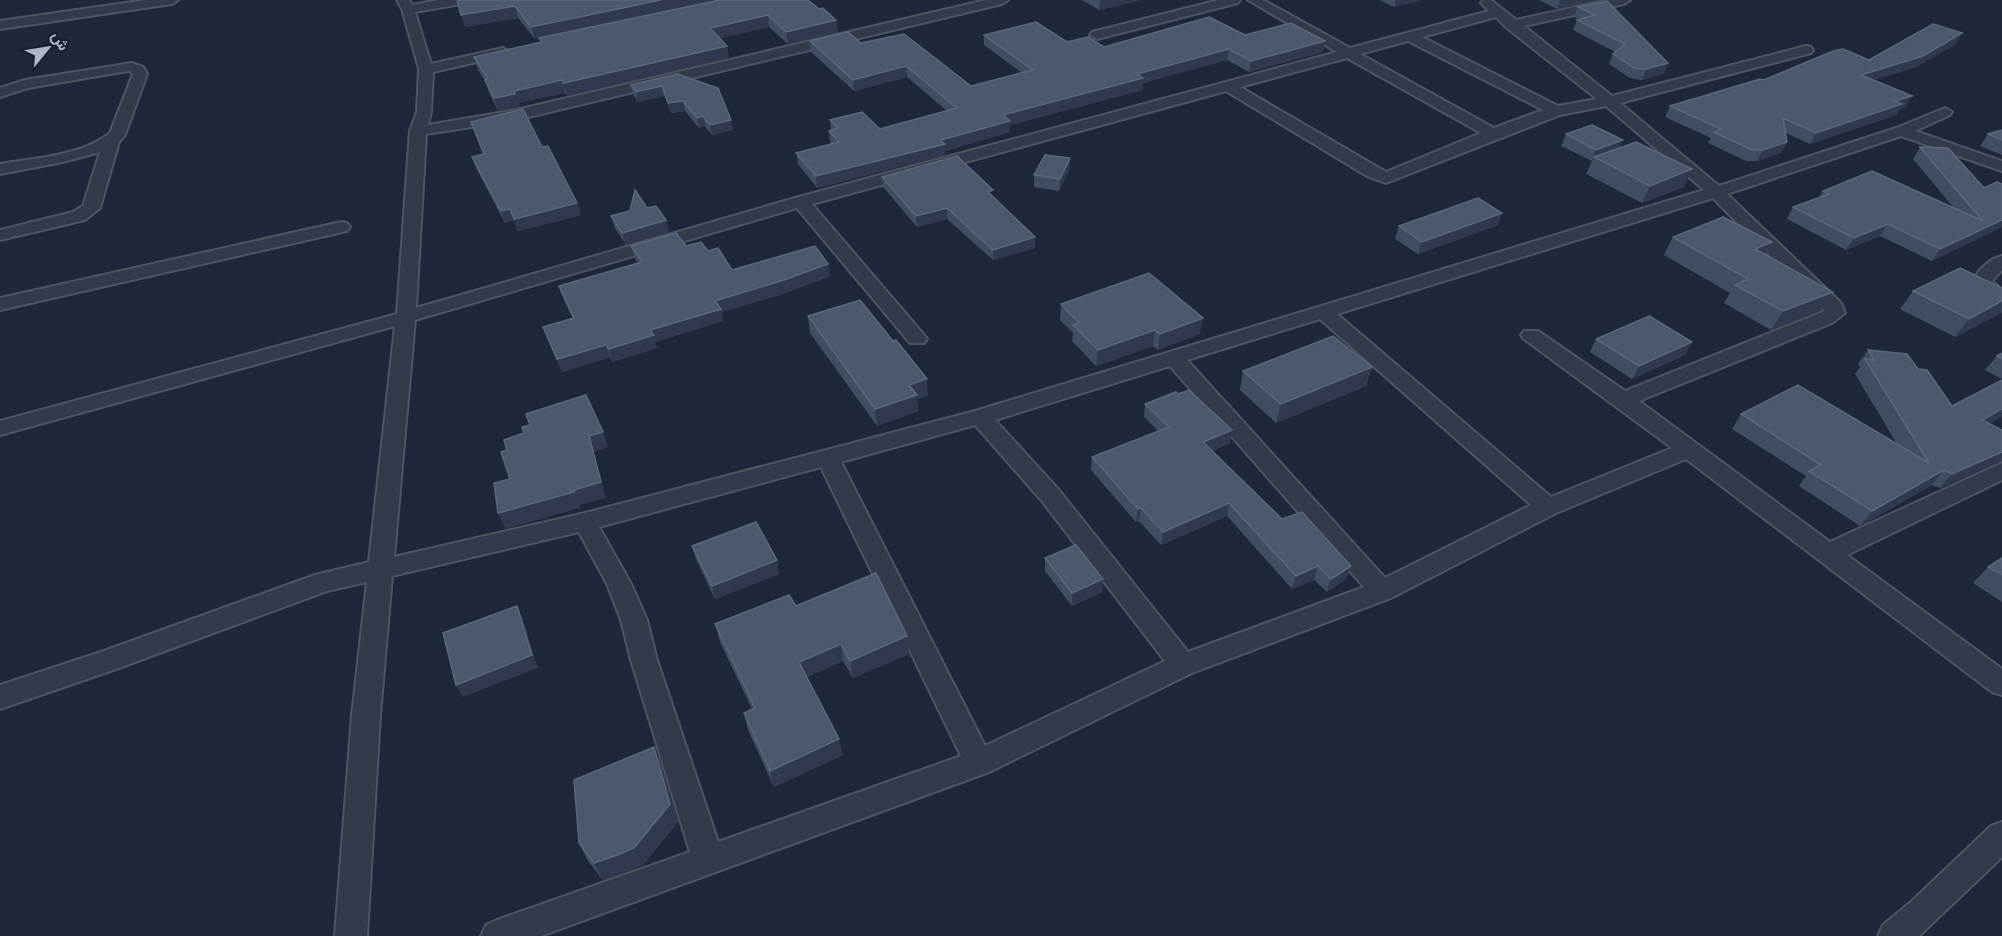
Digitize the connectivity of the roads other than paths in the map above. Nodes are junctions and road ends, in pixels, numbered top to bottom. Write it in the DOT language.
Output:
graph roads {
  1 [pos="172,0"];
  2 [pos="461,0"];
  3 [pos="1002,0"];
  4 [pos="1234,0"];
  5 [pos="1254,0"];
  6 [pos="1483,0"];
  7 [pos="1624,0"];
  8 [pos="406,4"];
  9 [pos="1499,12"];
  10 [pos="0,25"];
  11 [pos="1512,25"];
  12 [pos="1097,35"];
  13 [pos="1409,36"];
  14 [pos="517,49"];
  15 [pos="1806,50"];
  16 [pos="1346,53"];
  17 [pos="426,69"];
  18 [pos="1227,85"];
  19 [pos="0,93"];
  20 [pos="1609,101"];
  21 [pos="1556,111"];
  22 [pos="1945,112"];
  23 [pos="418,131"];
  24 [pos="1901,131"];
  25 [pos="1493,134"];
  26 [pos="111,142"];
  27 [pos="2002,166"];
  28 [pos="0,169"];
  29 [pos="1716,192"];
  30 [pos="801,202"];
  31 [pos="341,227"];
  32 [pos="0,235"];
  33 [pos="2002,261"];
  34 [pos="2002,298"];
  35 [pos="0,304"];
  36 [pos="1323,312"];
  37 [pos="406,317"];
  38 [pos="1531,335"];
  39 [pos="917,339"];
  40 [pos="1173,357"];
  41 [pos="1623,400"];
  42 [pos="980,417"];
  43 [pos="0,428"];
  44 [pos="1689,449"];
  45 [pos="828,458"];
  46 [pos="2002,471"];
  47 [pos="1548,507"];
  48 [pos="585,522"];
  49 [pos="1828,553"];
  50 [pos="380,571"];
  51 [pos="1382,591"];
  52 [pos="1183,665"];
  53 [pos="2002,684"];
  54 [pos="0,697"];
  55 [pos="979,763"];
  56 [pos="2002,836"];
  57 [pos="708,859"];
  58 [pos="351,936"];
  59 [pos="497,936"];
  60 [pos="1894,936"];
  1 -- 10 [label="street"];
  2 -- 8 [label="street"];
  3 -- 23 [label="street"];
  4 -- 12 [label="street"];
  5 -- 16 [label="street"];
  6 -- 9 [label="street"];
  7 -- 11 [label="street"];
  8 -- 17 [label="street"];
  9 -- 11 [label="street"];
  9 -- 13 [label="street"];
  11 -- 20 [label="street"];
  13 -- 16 [label="street"];
  13 -- 21 [label="street"];
  14 -- 17 [label="street"];
  15 -- 20 [label="street"];
  16 -- 18 [label="street"];
  16 -- 25 [label="street"];
  17 -- 23 [label="street"];
  18 -- 25 [label="street"];
  18 -- 30 [label="street"];
  19 -- 26 [label="street"];
  20 -- 21 [label="street"];
  20 -- 29 [label="street"];
  21 -- 25 [label="street"];
  22 -- 24 [label="street"];
  23 -- 37 [label="street"];
  24 -- 27 [label="street"];
  24 -- 29 [label="street"];
  26 -- 28 [label="street"];
  26 -- 32 [label="street"];
  29 -- 36 [label="street"];
  29 -- 41 [label="street"];
  30 -- 37 [label="street"];
  30 -- 39 [label="street"];
  31 -- 35 [label="street"];
  33 -- 34 [label="street"];
  36 -- 40 [label="street"];
  36 -- 47 [label="street"];
  37 -- 43 [label="street"];
  37 -- 50 [label="street"];
  38 -- 41 [label="street"];
  40 -- 42 [label="street"];
  40 -- 51 [label="street"];
  41 -- 44 [label="street"];
  42 -- 45 [label="street"];
  42 -- 52 [label="street"];
  44 -- 47 [label="street"];
  44 -- 49 [label="street"];
  45 -- 48 [label="street"];
  45 -- 55 [label="street"];
  46 -- 49 [label="street"];
  47 -- 51 [label="street"];
  48 -- 50 [label="street"];
  48 -- 57 [label="street"];
  49 -- 53 [label="street"];
  50 -- 54 [label="street"];
  50 -- 58 [label="street"];
  51 -- 52 [label="street"];
  52 -- 55 [label="street"];
  55 -- 57 [label="street"];
  56 -- 60 [label="street"];
  57 -- 59 [label="street"];
}
